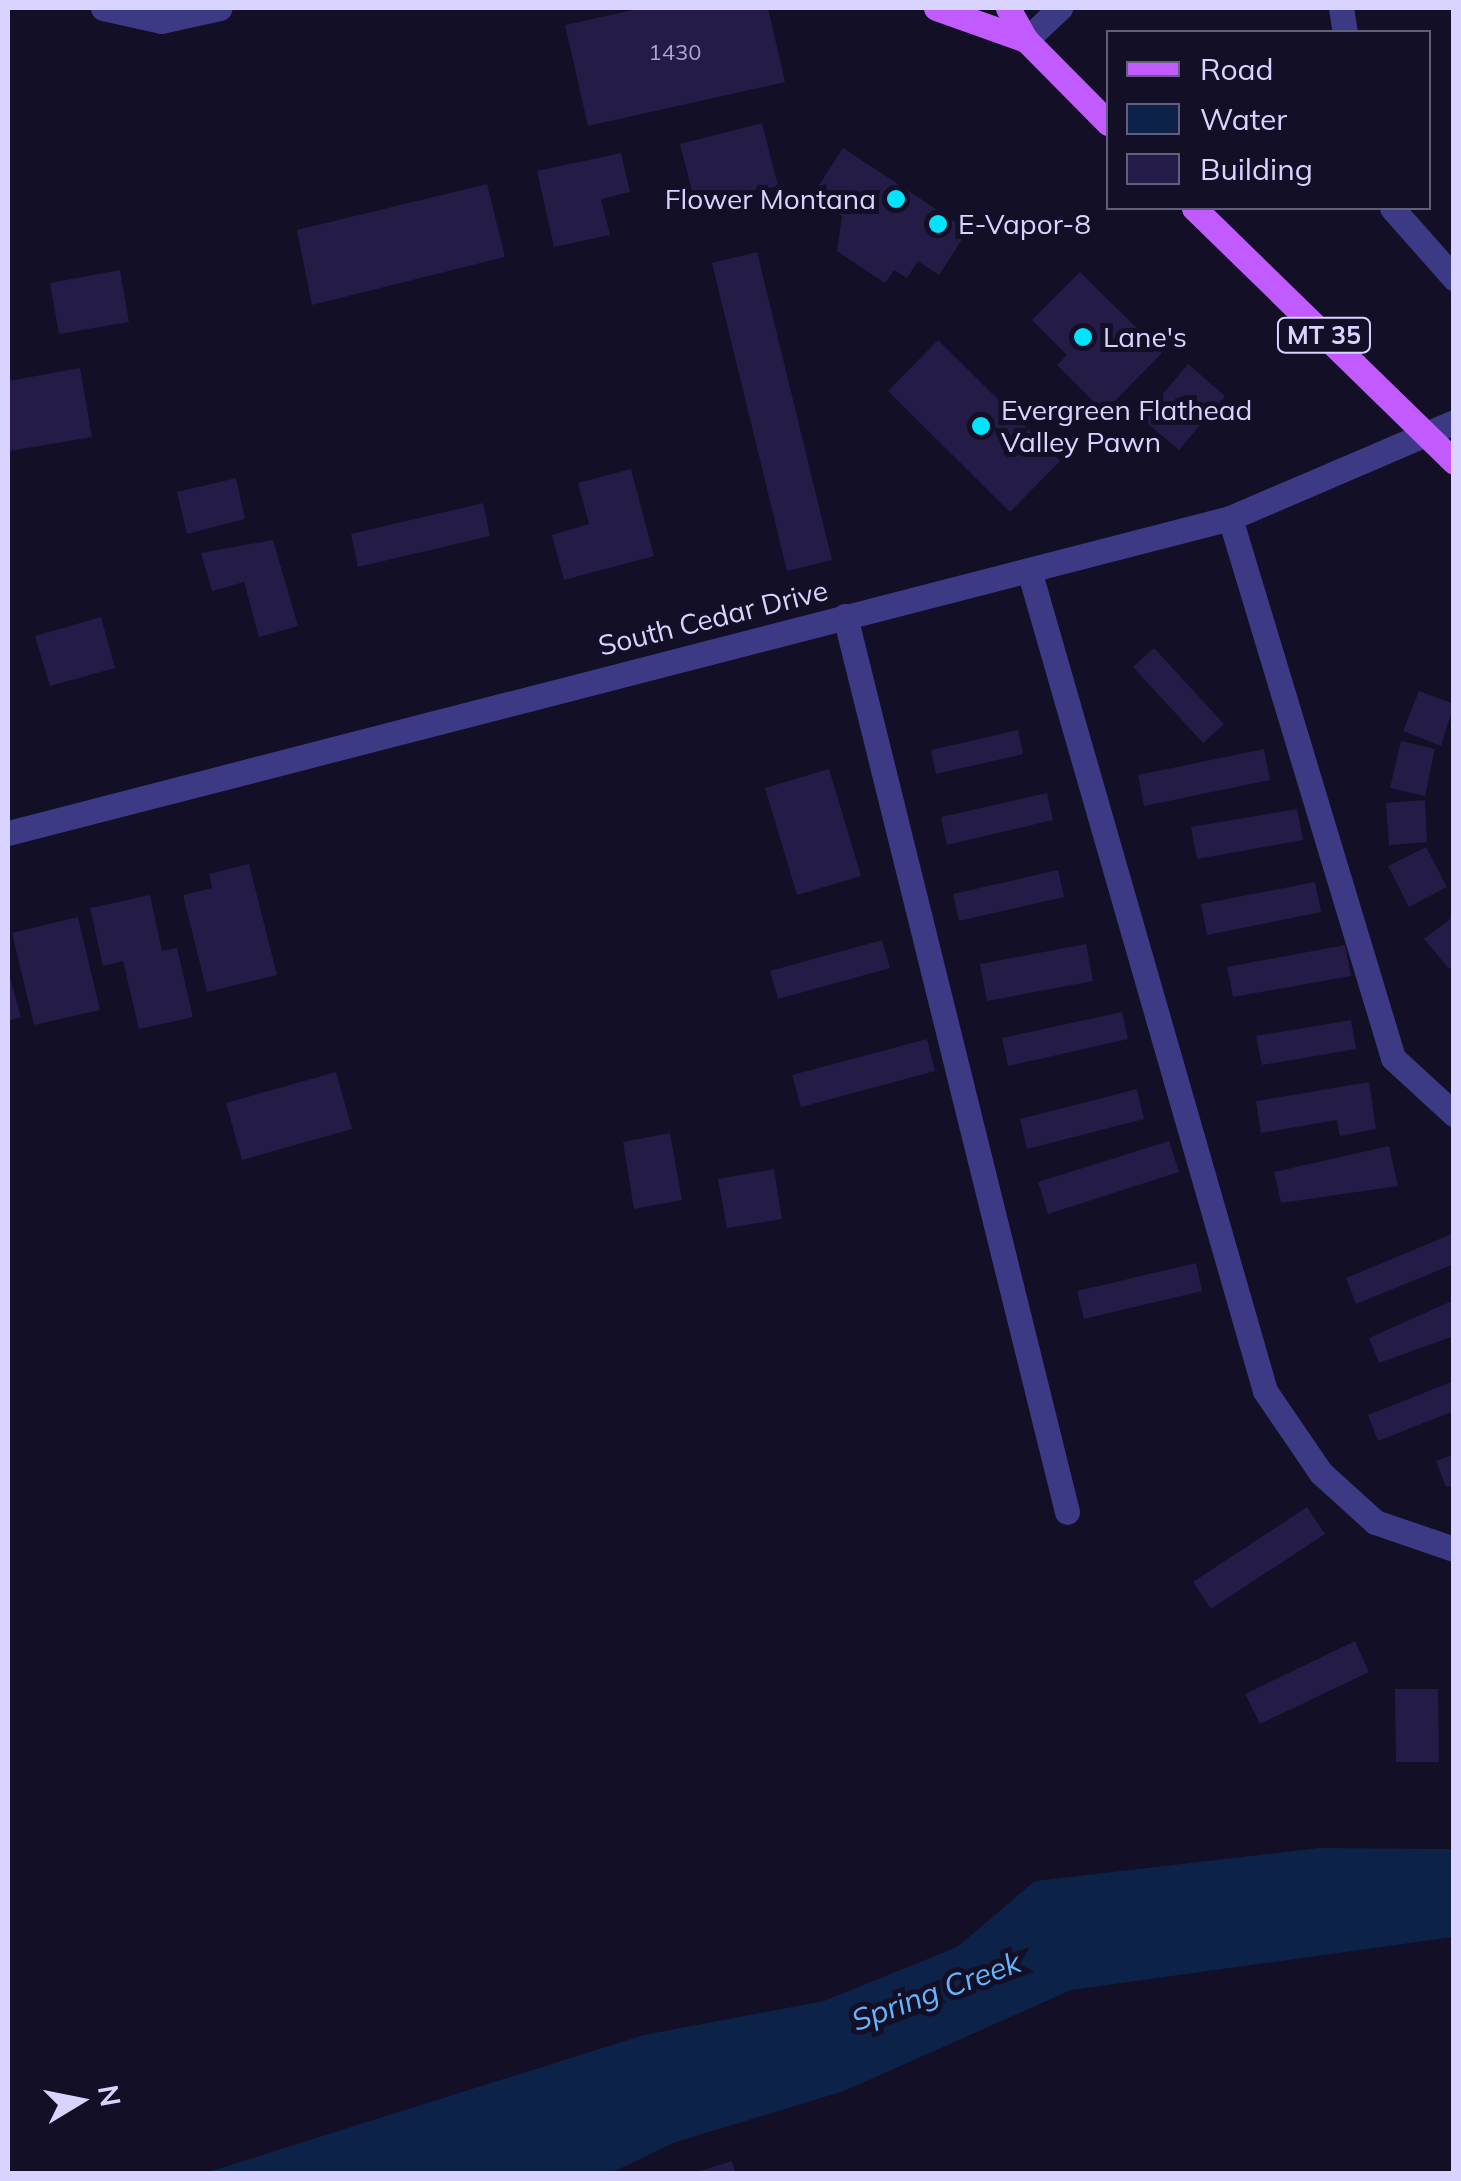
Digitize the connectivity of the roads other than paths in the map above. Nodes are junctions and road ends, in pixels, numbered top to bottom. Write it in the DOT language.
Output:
graph roads {
  1 [pos="103,8"];
  2 [pos="220,8"];
  3 [pos="936,8"];
  4 [pos="1008,8"];
  5 [pos="1060,8"];
  6 [pos="1026,40"];
  7 [pos="1106,121"];
  8 [pos="1196,210"];
  9 [pos="1394,210"];
  10 [pos="1454,278"];
  11 [pos="1454,422"];
  12 [pos="1421,431"];
  13 [pos="1454,462"];
  14 [pos="1230,518"];
  15 [pos="1029,570"];
  16 [pos="845,616"];
  17 [pos="8,833"];
  18 [pos="1454,1114"];
  19 [pos="1067,1512"];
  20 [pos="1454,1548"];
  1 -- 2 [label="street"];
  3 -- 6 [label="main road"];
  4 -- 6 [label="main road"];
  5 -- 6 [label="street"];
  6 -- 7 [label="main road"];
  8 -- 12 [label="main road, MT 35"];
  9 -- 10 [label="street"];
  11 -- 12 [label="street, South Cedar Drive"];
  12 -- 13 [label="main road, MT 35"];
  12 -- 14 [label="street, South Cedar Drive"];
  14 -- 15 [label="street, South Cedar Drive"];
  14 -- 18 [label="street"];
  15 -- 16 [label="street, South Cedar Drive"];
  15 -- 20 [label="street"];
  16 -- 17 [label="street, South Cedar Drive"];
  16 -- 19 [label="street"];
}
